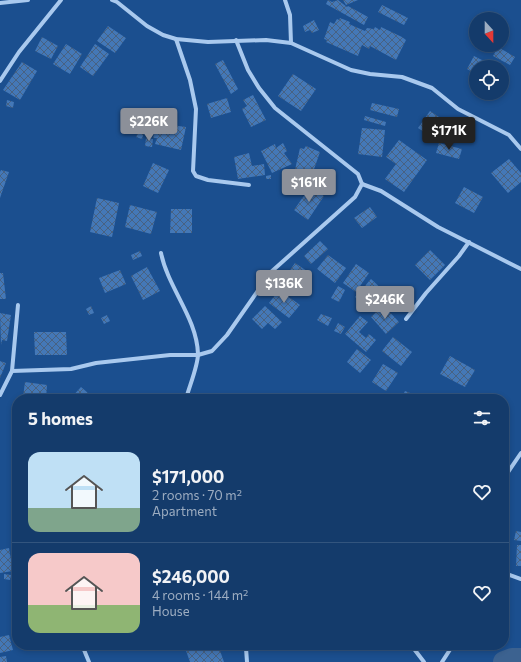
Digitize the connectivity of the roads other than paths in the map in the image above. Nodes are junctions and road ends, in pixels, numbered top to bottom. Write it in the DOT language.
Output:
graph roads {
  1 [pos="28,0"];
  2 [pos="61,0"];
  3 [pos="112,0"];
  4 [pos="284,0"];
  5 [pos="0,3"];
  6 [pos="176,39"];
  7 [pos="236,40"];
  8 [pos="291,43"];
  9 [pos="0,81"];
  10 [pos="521,149"];
  11 [pos="362,184"];
  12 [pos="249,185"];
  13 [pos="469,242"];
  14 [pos="161,254"];
  15 [pos="521,269"];
  16 [pos="18,304"];
  17 [pos="406,319"];
  18 [pos="198,355"];
  19 [pos="12,371"];
  20 [pos="187,394"];
  21 [pos="0,395"];
  22 [pos="521,453"];
  23 [pos="509,471"];
  24 [pos="509,575"];
  25 [pos="521,579"];
  26 [pos="84,650"];
  27 [pos="246,650"];
  28 [pos="415,650"];
  29 [pos="450,650"];
  30 [pos="89,662"];
  31 [pos="247,662"];
  32 [pos="424,662"];
  33 [pos="442,662"];
  1 -- 5 [label="street"];
  2 -- 9 [label="street"];
  3 -- 6 [label="street"];
  4 -- 8 [label="street"];
  6 -- 7 [label="street"];
  6 -- 12 [label="street"];
  7 -- 8 [label="street"];
  7 -- 11 [label="street"];
  8 -- 10 [label="street"];
  11 -- 13 [label="street"];
  11 -- 18 [label="street"];
  13 -- 15 [label="street"];
  13 -- 17 [label="street"];
  14 -- 18 [label="street"];
  16 -- 19 [label="street"];
  18 -- 19 [label="street"];
  18 -- 20 [label="street"];
  19 -- 21 [label="street"];
  22 -- 23 [label="street"];
  24 -- 25 [label="street"];
  26 -- 30 [label="street"];
  27 -- 31 [label="street"];
  28 -- 32 [label="street"];
  29 -- 33 [label="street"];
}
